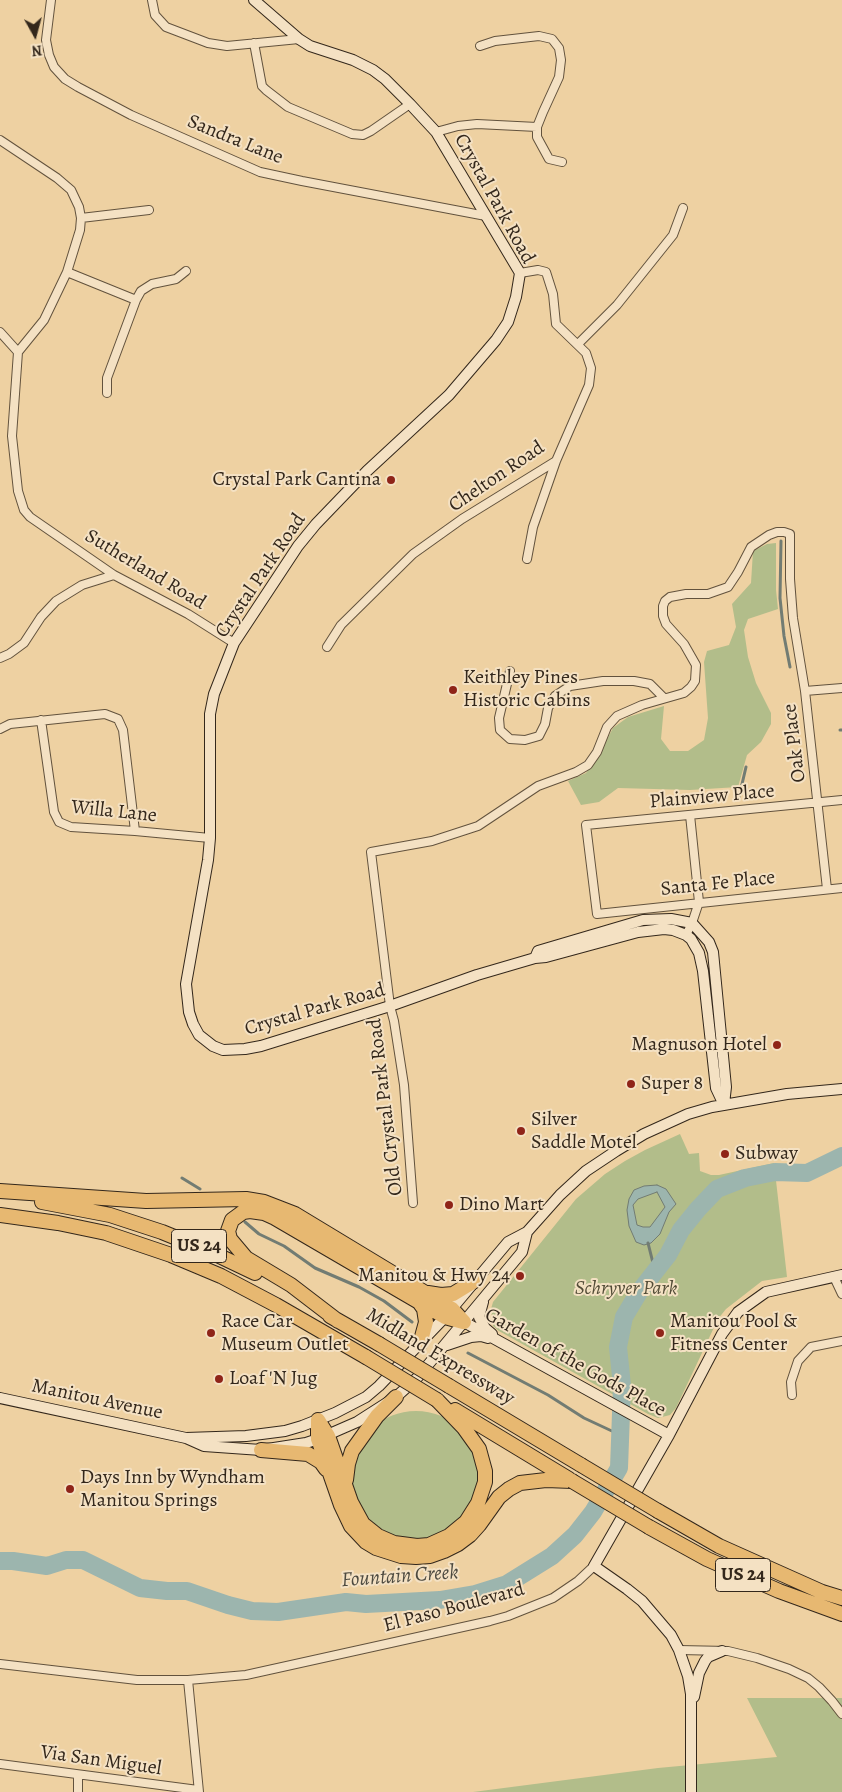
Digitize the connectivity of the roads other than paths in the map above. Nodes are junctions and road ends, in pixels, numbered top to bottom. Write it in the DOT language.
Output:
graph roads {
  1 [pos="51,0"];
  2 [pos="152,0"];
  3 [pos="254,0"];
  4 [pos="299,39"];
  5 [pos="254,43"];
  6 [pos="480,46"];
  7 [pos="410,104"];
  8 [pos="537,127"];
  9 [pos="436,132"];
  10 [pos="0,140"];
  11 [pos="562,162"];
  12 [pos="683,208"];
  13 [pos="149,210"];
  14 [pos="486,216"];
  15 [pos="81,218"];
  16 [pos="186,271"];
  17 [pos="67,272"];
  18 [pos="520,273"];
  19 [pos="136,300"];
  20 [pos="0,332"];
  21 [pos="578,344"];
  22 [pos="18,352"];
  23 [pos="107,393"];
  24 [pos="556,461"];
  25 [pos="527,559"];
  26 [pos="114,575"];
  27 [pos="234,643"];
  28 [pos="327,647"];
  29 [pos="0,658"];
  30 [pos="510,671"];
  31 [pos="842,688"];
  32 [pos="805,691"];
  33 [pos="664,698"];
  34 [pos="41,720"];
  35 [pos="0,729"];
  36 [pos="842,800"];
  37 [pos="819,803"];
  38 [pos="690,815"];
  39 [pos="135,831"];
  40 [pos="210,838"];
  41 [pos="842,888"];
  42 [pos="827,889"];
  43 [pos="699,902"];
  44 [pos="597,914"];
  45 [pos="692,923"];
  46 [pos="686,935"];
  47 [pos="535,958"];
  48 [pos="390,1006"];
  49 [pos="842,1089"];
  50 [pos="724,1105"];
  51 [pos="0,1191"];
  52 [pos="0,1196"];
  53 [pos="413,1203"];
  54 [pos="0,1215"];
  55 [pos="527,1232"];
  56 [pos="838,1276"];
  57 [pos="476,1280"];
  58 [pos="488,1292"];
  59 [pos="842,1294"];
  60 [pos="418,1296"];
  61 [pos="448,1313"];
  62 [pos="338,1321"];
  63 [pos="464,1322"];
  64 [pos="500,1341"];
  65 [pos="842,1341"];
  66 [pos="420,1344"];
  67 [pos="442,1348"];
  68 [pos="792,1395"];
  69 [pos="396,1397"];
  70 [pos="0,1398"];
  71 [pos="437,1400"];
  72 [pos="318,1420"];
  73 [pos="668,1435"];
  74 [pos="186,1438"];
  75 [pos="323,1438"];
  76 [pos="261,1450"];
  77 [pos="330,1475"];
  78 [pos="572,1481"];
  79 [pos="346,1486"];
  80 [pos="594,1566"];
  81 [pos="842,1598"];
  82 [pos="842,1614"];
  83 [pos="679,1650"];
  84 [pos="722,1651"];
  85 [pos="0,1664"];
  86 [pos="188,1680"];
  87 [pos="692,1708"];
  88 [pos="842,1714"];
  89 [pos="0,1764"];
  90 [pos="78,1775"];
  91 [pos="198,1791"];
  92 [pos="78,1792"];
  93 [pos="691,1792"];
  1 -- 14 [label="street, Sandra Lane"];
  2 -- 5 [label="street"];
  3 -- 4 [label="street, Crystal Park Road"];
  4 -- 5 [label="street"];
  4 -- 7 [label="street, Crystal Park Road"];
  5 -- 7 [label="street"];
  6 -- 8 [label="street"];
  7 -- 9 [label="street, Crystal Park Road"];
  8 -- 9 [label="street"];
  8 -- 11 [label="street"];
  9 -- 14 [label="street, Crystal Park Road"];
  10 -- 15 [label="street"];
  12 -- 21 [label="street"];
  13 -- 15 [label="street"];
  14 -- 18 [label="street, Crystal Park Road"];
  15 -- 17 [label="street"];
  16 -- 19 [label="street"];
  17 -- 19 [label="street"];
  17 -- 22 [label="street"];
  18 -- 21 [label="street, Chelton Road"];
  18 -- 27 [label="street, Crystal Park Road"];
  19 -- 23 [label="street"];
  20 -- 22 [label="street"];
  21 -- 24 [label="street, Chelton Road"];
  22 -- 26 [label="street, Sutherland Road"];
  24 -- 25 [label="street"];
  24 -- 28 [label="street, Chelton Road"];
  26 -- 27 [label="street, Sutherland Road"];
  26 -- 29 [label="street"];
  27 -- 40 [label="street, Crystal Park Road"];
  30 -- 33 [label="street"];
  31 -- 32 [label="street"];
  32 -- 33 [label="street, Oak Place"];
  32 -- 37 [label="street, Oak Place"];
  33 -- 48 [label="street, Old Crystal Park Road"];
  34 -- 35 [label="street"];
  34 -- 39 [label="street, Willa Lane"];
  34 -- 39 [label="street"];
  36 -- 37 [label="street, Plainview Place"];
  37 -- 38 [label="street, Plainview Place"];
  37 -- 42 [label="street, Oak Place"];
  38 -- 43 [label="street"];
  38 -- 44 [label="street, Plainview Place"];
  39 -- 40 [label="street, Willa Lane"];
  40 -- 48 [label="street, Crystal Park Road"];
  41 -- 42 [label="street, Santa Fe Place"];
  42 -- 43 [label="street, Santa Fe Place"];
  43 -- 44 [label="street, Santa Fe Place"];
  43 -- 45 [label="street"];
  45 -- 46 [label="street"];
  45 -- 47 [label="street, Crystal Park Road"];
  45 -- 50 [label="street"];
  46 -- 47 [label="street, Crystal Park Road"];
  46 -- 50 [label="street"];
  47 -- 48 [label="street, Crystal Park Road"];
  48 -- 53 [label="street, Old Crystal Park Road"];
  49 -- 50 [label="street, Manitou Avenue"];
  50 -- 55 [label="street, Manitou Avenue"];
  51 -- 60 [label="highway"];
  52 -- 62 [label="highway, Midland Expressway / US 24"];
  54 -- 71 [label="highway, Midland Expressway / US 24, bridge"];
  55 -- 57 [label="street, Manitou Avenue"];
  55 -- 58 [label="street, Manitou Avenue"];
  56 -- 59 [label="street"];
  56 -- 73 [label="street, El Paso Boulevard"];
  57 -- 60 [label="highway"];
  57 -- 61 [label="street, Manitou Avenue"];
  58 -- 63 [label="street, Manitou Avenue"];
  58 -- 64 [label="street"];
  60 -- 61 [label="highway"];
  60 -- 62 [label="highway"];
  60 -- 66 [label="highway"];
  61 -- 63 [label="highway"];
  61 -- 66 [label="street, Manitou Avenue"];
  62 -- 81 [label="highway, Midland Expressway / US 24, bridge"];
  63 -- 64 [label="street, Garden of the Gods Place"];
  63 -- 67 [label="street, Manitou Avenue"];
  64 -- 67 [label="street"];
  64 -- 73 [label="street, Garden of the Gods Place"];
  65 -- 68 [label="street"];
  66 -- 72 [label="street, Manitou Avenue"];
  67 -- 69 [label="street, Manitou Avenue"];
  69 -- 75 [label="street, Manitou Avenue"];
  69 -- 79 [label="highway"];
  70 -- 74 [label="street, Manitou Avenue"];
  71 -- 78 [label="highway, Midland Expressway / US 24"];
  71 -- 79 [label="highway"];
  72 -- 74 [label="street, Manitou Avenue"];
  72 -- 75 [label="highway"];
  73 -- 80 [label="street, El Paso Boulevard"];
  74 -- 76 [label="street, Manitou Avenue"];
  75 -- 76 [label="street, Manitou Avenue"];
  75 -- 77 [label="highway"];
  75 -- 79 [label="highway"];
  76 -- 77 [label="highway"];
  77 -- 78 [label="highway"];
  78 -- 82 [label="highway, Midland Expressway / US 24, bridge"];
  80 -- 83 [label="street"];
  80 -- 86 [label="street, El Paso Boulevard"];
  83 -- 84 [label="street"];
  83 -- 87 [label="street"];
  84 -- 87 [label="street"];
  84 -- 88 [label="street"];
  85 -- 86 [label="street, El Paso Boulevard"];
  86 -- 91 [label="street"];
  87 -- 93 [label="street"];
  89 -- 90 [label="street, Via San Miguel"];
  90 -- 91 [label="street, Via San Miguel"];
  90 -- 92 [label="street"];
}
